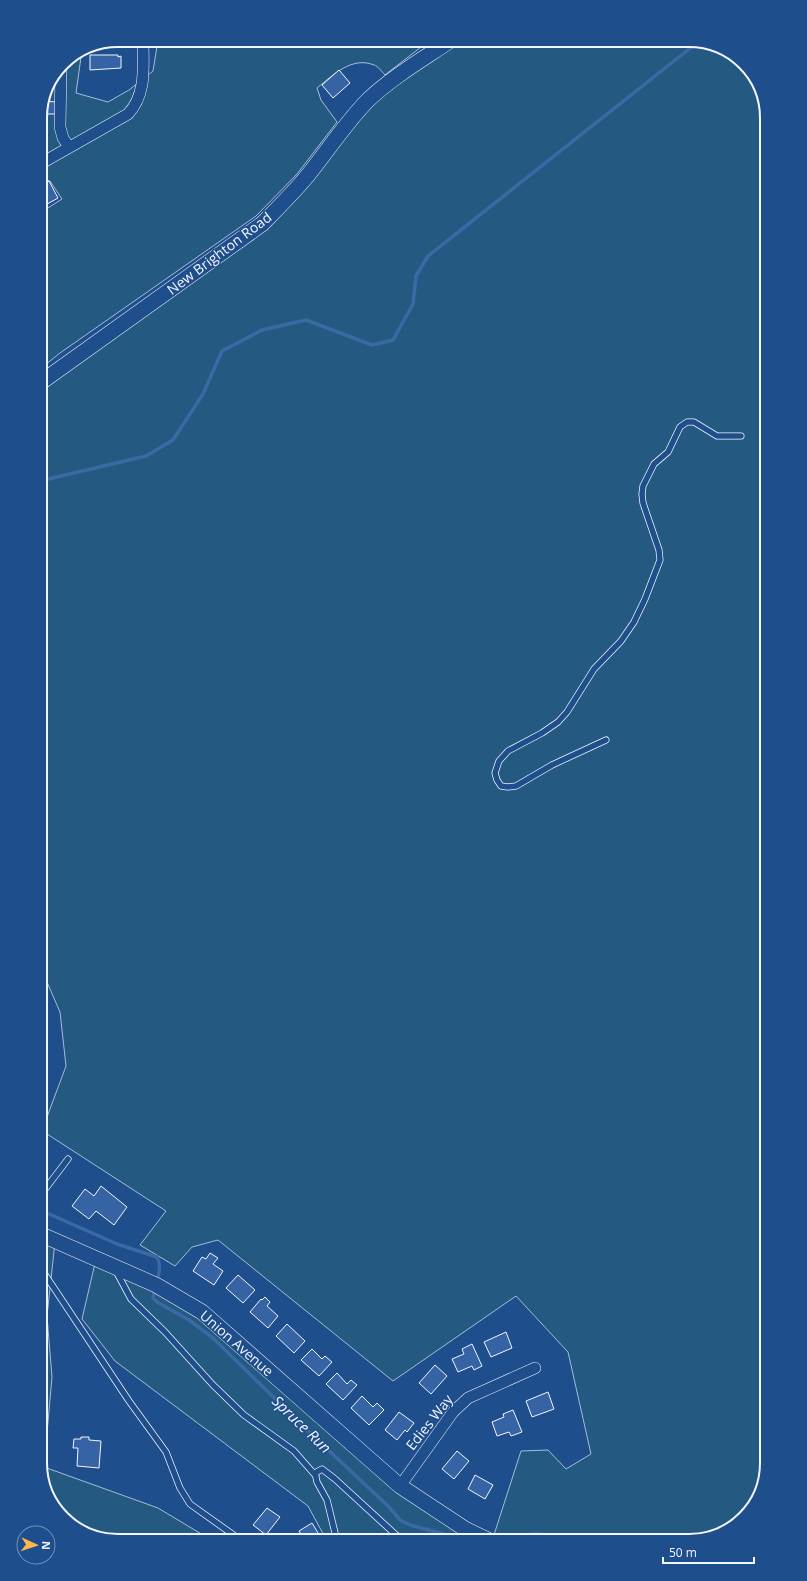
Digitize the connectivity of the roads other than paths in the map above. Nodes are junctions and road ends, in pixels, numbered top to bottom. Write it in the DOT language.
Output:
graph roads {
  1 [pos="143,47"];
  2 [pos="441,47"];
  3 [pos="61,77"];
  4 [pos="69,147"];
  5 [pos="47,160"];
  6 [pos="47,378"];
  7 [pos="741,436"];
  8 [pos="606,740"];
  9 [pos="68,1159"];
  10 [pos="47,1187"];
  11 [pos="47,1237"];
  12 [pos="113,1266"];
  13 [pos="47,1278"];
  14 [pos="536,1368"];
  15 [pos="316,1476"];
  16 [pos="400,1486"];
  17 [pos="232,1534"];
  18 [pos="336,1534"];
  19 [pos="395,1534"];
  20 [pos="475,1534"];
  1 -- 4 [label="street"];
  2 -- 6 [label="street, New Brighton Road"];
  3 -- 4 [label="street"];
  4 -- 5 [label="street"];
  7 -- 8 [label="lane"];
  9 -- 10 [label="lane"];
  11 -- 12 [label="street, Union Avenue"];
  12 -- 15 [label="lane"];
  12 -- 16 [label="street, Union Avenue"];
  13 -- 17 [label="lane"];
  14 -- 16 [label="street, Edies Way"];
  15 -- 18 [label="lane"];
  15 -- 19 [label="lane"];
  16 -- 20 [label="street, Union Avenue"];
}
